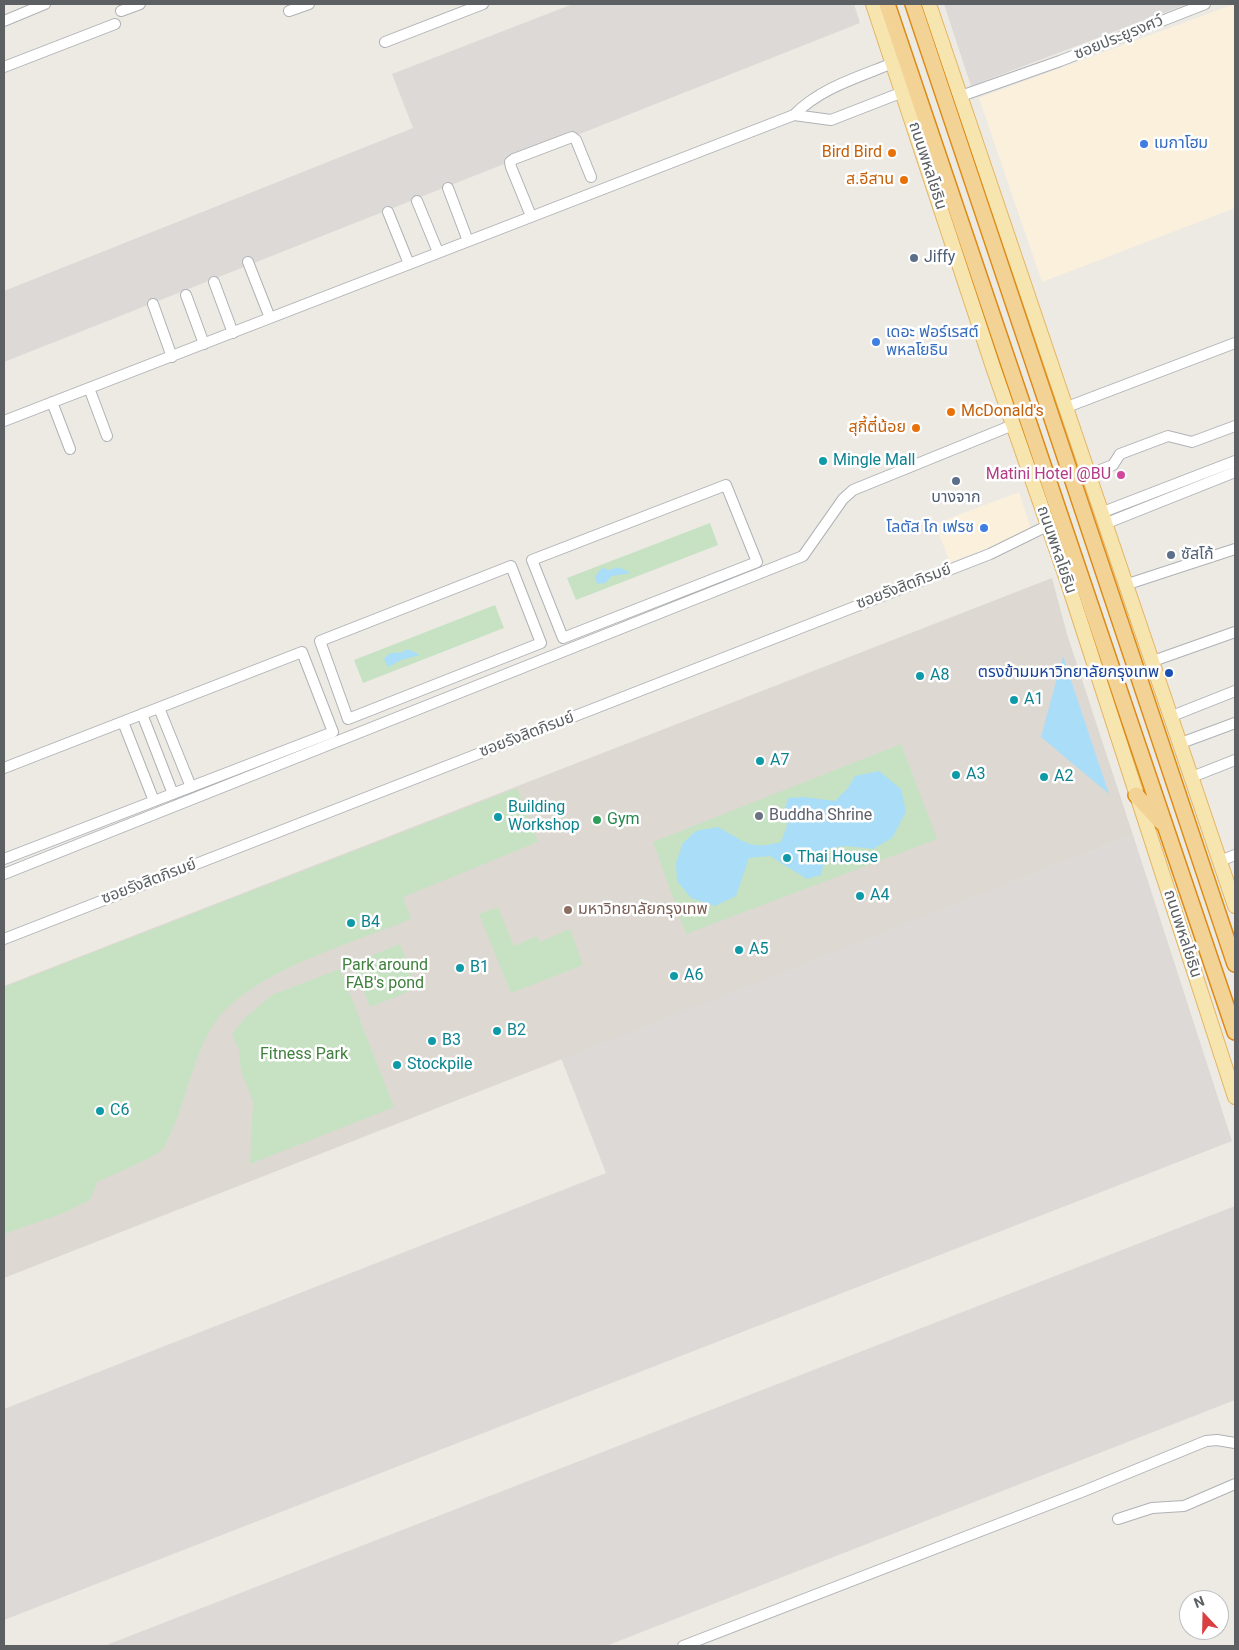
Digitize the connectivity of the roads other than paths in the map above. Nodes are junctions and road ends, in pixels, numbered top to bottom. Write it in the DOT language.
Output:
graph roads {
  1 [pos="45,4"];
  2 [pos="140,4"];
  3 [pos="309,4"];
  4 [pos="483,4"];
  5 [pos="873,4"];
  6 [pos="887,4"];
  7 [pos="913,4"];
  8 [pos="929,4"];
  9 [pos="1206,4"];
  10 [pos="290,11"];
  11 [pos="121,12"];
  12 [pos="4,20"];
  13 [pos="115,24"];
  14 [pos="385,42"];
  15 [pos="893,63"];
  16 [pos="4,67"];
  17 [pos="903,92"];
  18 [pos="961,96"];
  19 [pos="794,114"];
  20 [pos="591,177"];
  21 [pos="448,188"];
  22 [pos="417,201"];
  23 [pos="388,212"];
  24 [pos="531,216"];
  25 [pos="468,241"];
  26 [pos="438,252"];
  27 [pos="248,262"];
  28 [pos="409,264"];
  29 [pos="214,282"];
  30 [pos="186,295"];
  31 [pos="153,304"];
  32 [pos="270,318"];
  33 [pos="233,333"];
  34 [pos="1235,343"];
  35 [pos="204,344"];
  36 [pos="172,357"];
  37 [pos="89,388"];
  38 [pos="52,402"];
  39 [pos="1067,407"];
  40 [pos="4,421"];
  41 [pos="1013,426"];
  42 [pos="1235,426"];
  43 [pos="107,436"];
  44 [pos="70,449"];
  45 [pos="1235,462"];
  46 [pos="1235,472"];
  47 [pos="1090,474"];
  48 [pos="1105,518"];
  49 [pos="1047,526"];
  50 [pos="1235,549"];
  51 [pos="1128,584"];
  52 [pos="659,601"];
  53 [pos="664,613"];
  54 [pos="1235,632"];
  55 [pos="1154,661"];
  56 [pos="447,681"];
  57 [pos="1235,691"];
  58 [pos="454,696"];
  59 [pos="159,708"];
  60 [pos="142,714"];
  61 [pos="1172,716"];
  62 [pos="123,722"];
  63 [pos="1235,723"];
  64 [pos="1181,743"];
  65 [pos="1235,760"];
  66 [pos="4,768"];
  67 [pos="1192,777"];
  68 [pos="213,778"];
  69 [pos="191,787"];
  70 [pos="218,790"];
  71 [pos="173,794"];
  72 [pos="1136,795"];
  73 [pos="154,801"];
  74 [pos="1166,827"];
  75 [pos="1235,855"];
  76 [pos="4,860"];
  77 [pos="1220,861"];
  78 [pos="4,874"];
  79 [pos="1232,888"];
  80 [pos="1235,906"];
  81 [pos="4,939"];
  82 [pos="1235,964"];
  83 [pos="1235,1032"];
  84 [pos="1216,1040"];
  85 [pos="1235,1084"];
  86 [pos="1235,1097"];
  87 [pos="1235,1443"];
  88 [pos="1235,1484"];
  89 [pos="1118,1519"];
  90 [pos="683,1646"];
  1 -- 12 [label="street"];
  2 -- 11 [label="street"];
  3 -- 10 [label="street"];
  4 -- 14 [label="street"];
  5 -- 15 [label="main road, ถนนพหลโยธิน"];
  6 -- 74 [label="highway, ถนนพหลโยธิน"];
  7 -- 82 [label="highway"];
  8 -- 18 [label="main road"];
  9 -- 18 [label="street, ซอยประยูรงศว์"];
  13 -- 16 [label="street"];
  15 -- 17 [label="main road, ถนนพหลโยธิน"];
  15 -- 19 [label="street"];
  17 -- 19 [label="street"];
  17 -- 41 [label="main road, ถนนพหลโยธิน"];
  18 -- 39 [label="main road"];
  19 -- 24 [label="street"];
  20 -- 24 [label="street"];
  21 -- 25 [label="street"];
  22 -- 26 [label="street"];
  23 -- 28 [label="street"];
  24 -- 25 [label="street"];
  25 -- 26 [label="street"];
  26 -- 28 [label="street"];
  27 -- 32 [label="street"];
  28 -- 32 [label="street"];
  29 -- 33 [label="street"];
  30 -- 35 [label="street"];
  31 -- 36 [label="street"];
  32 -- 33 [label="street"];
  33 -- 35 [label="street"];
  34 -- 39 [label="street"];
  35 -- 36 [label="street"];
  36 -- 37 [label="street"];
  37 -- 38 [label="street"];
  37 -- 43 [label="street"];
  38 -- 40 [label="street"];
  38 -- 44 [label="street"];
  39 -- 47 [label="main road"];
  41 -- 49 [label="main road, ถนนพหลโยธิน"];
  41 -- 53 [label="street"];
  42 -- 47 [label="street"];
  45 -- 48 [label="street"];
  46 -- 48 [label="street"];
  47 -- 48 [label="main road"];
  48 -- 51 [label="main road"];
  49 -- 72 [label="main road, ถนนพหลโยธิน"];
  49 -- 81 [label="street, ซอยรังสิตภิรมย์"];
  50 -- 51 [label="street"];
  51 -- 55 [label="main road"];
  52 -- 52 [label="street"];
  52 -- 53 [label="street"];
  53 -- 58 [label="street"];
  54 -- 55 [label="street"];
  55 -- 61 [label="main road"];
  56 -- 56 [label="street"];
  56 -- 58 [label="street"];
  57 -- 61 [label="street"];
  58 -- 70 [label="street"];
  59 -- 60 [label="street"];
  59 -- 68 [label="street"];
  59 -- 69 [label="street"];
  60 -- 62 [label="street"];
  60 -- 71 [label="street"];
  61 -- 64 [label="main road"];
  62 -- 66 [label="street"];
  62 -- 73 [label="street"];
  63 -- 64 [label="street"];
  64 -- 67 [label="main road"];
  65 -- 67 [label="street"];
  67 -- 77 [label="main road"];
  68 -- 69 [label="street"];
  68 -- 70 [label="street"];
  69 -- 71 [label="street"];
  70 -- 78 [label="street"];
  71 -- 73 [label="street"];
  72 -- 74 [label="highway"];
  72 -- 84 [label="main road, ถนนพหลโยธิน"];
  73 -- 76 [label="street"];
  74 -- 83 [label="highway, ถนนพหลโยธิน"];
  75 -- 77 [label="street"];
  77 -- 79 [label="main road"];
  79 -- 80 [label="main road"];
  84 -- 85 [label="main road"];
  84 -- 86 [label="main road, ถนนพหลโยธิน"];
  87 -- 90 [label="street"];
  88 -- 89 [label="street"];
}
